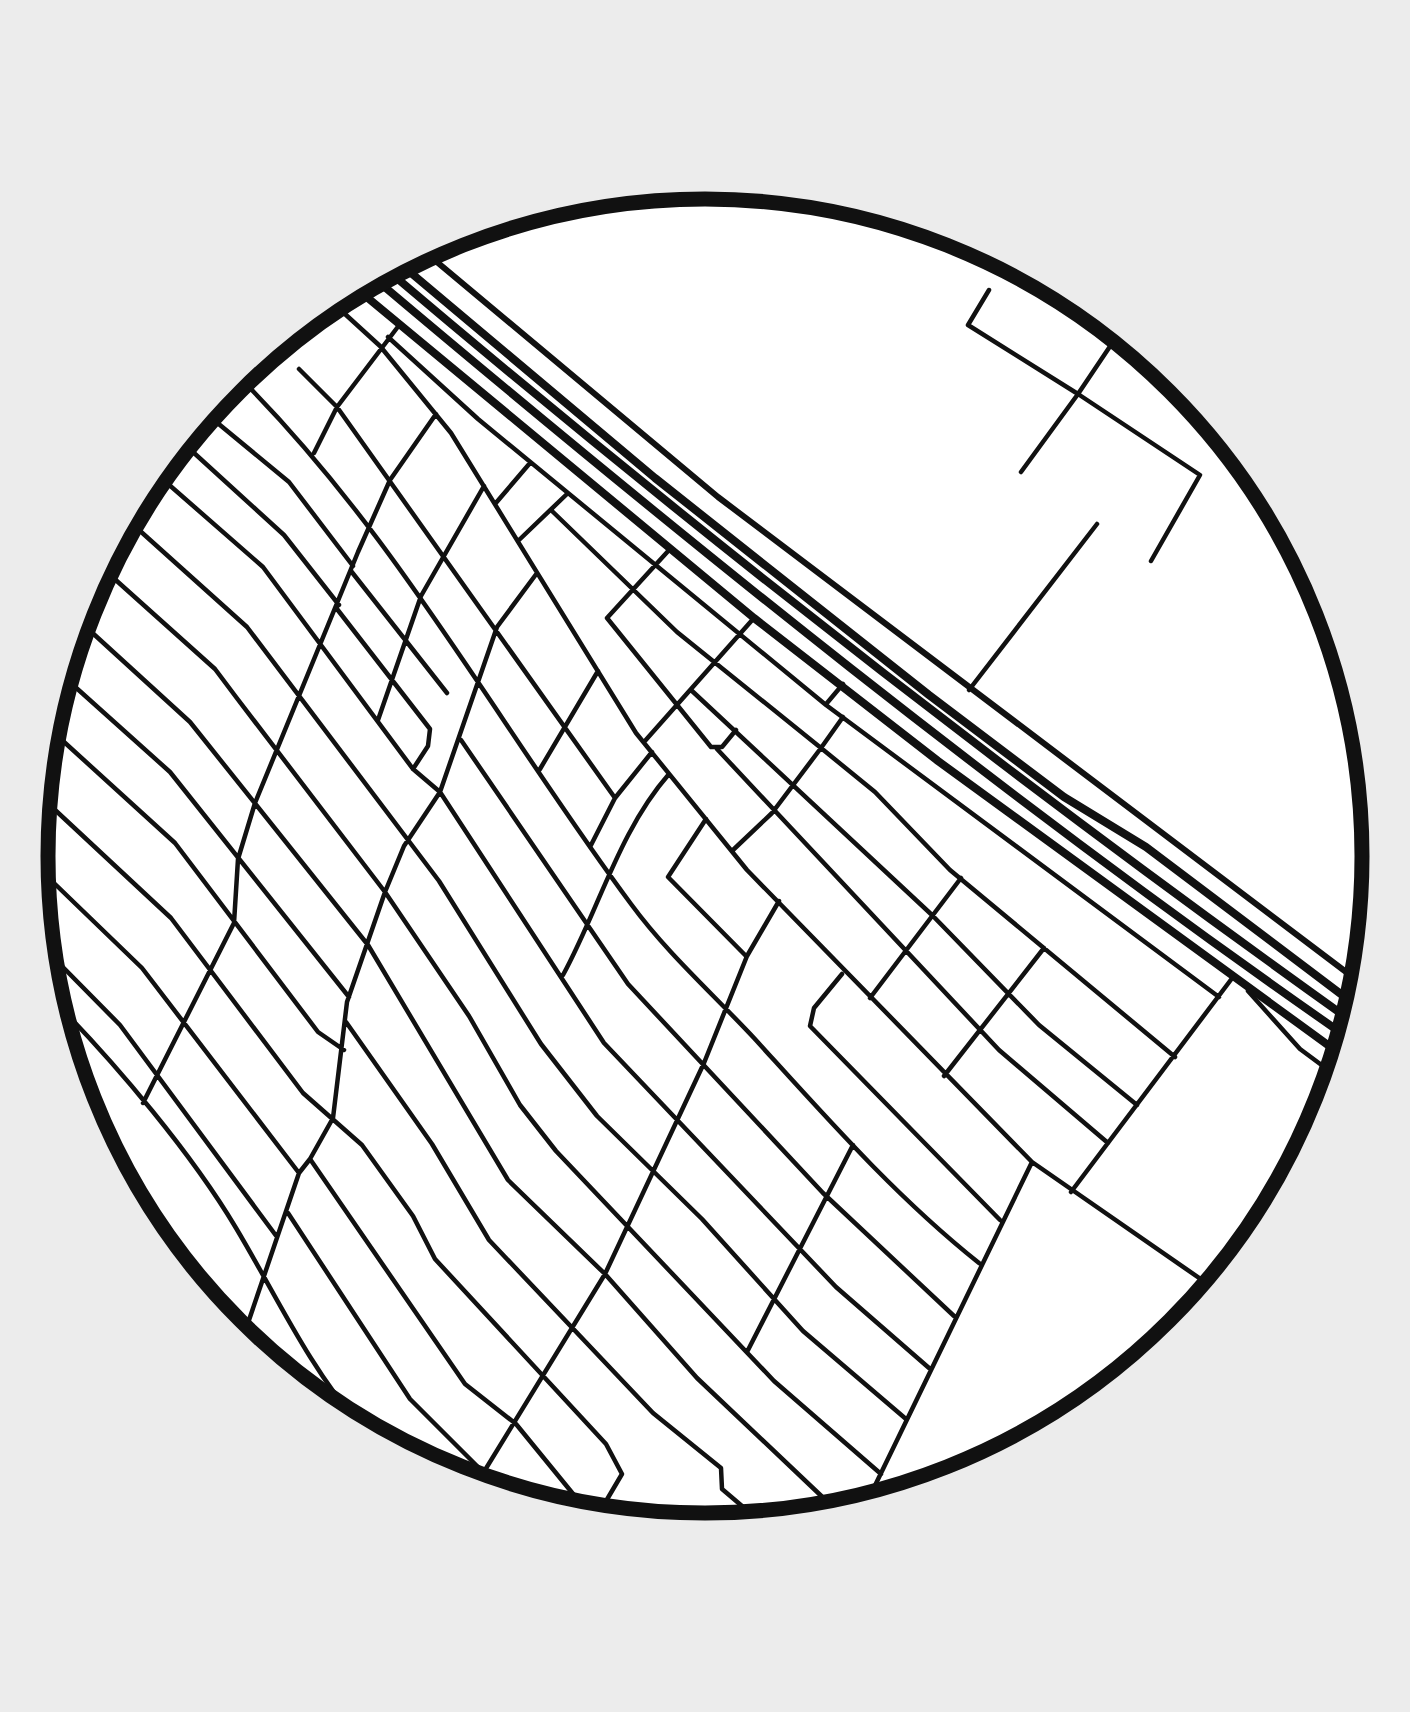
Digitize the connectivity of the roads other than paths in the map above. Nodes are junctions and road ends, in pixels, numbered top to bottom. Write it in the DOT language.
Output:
graph roads {
  1 [pos="432,259"];
  2 [pos="408,270"];
  3 [pos="395,277"];
  4 [pos="382,284"];
  5 [pos="989,290"];
  6 [pos="364,295"];
  7 [pos="340,310"];
  8 [pos="400,324"];
  9 [pos="388,337"];
  10 [pos="1113,342"];
  11 [pos="380,346"];
  12 [pos="299,369"];
  13 [pos="247,385"];
  14 [pos="1078,394"];
  15 [pos="337,407"];
  16 [pos="436,414"];
  17 [pos="214,419"];
  18 [pos="190,449"];
  19 [pos="314,453"];
  20 [pos="530,462"];
  21 [pos="1021,472"];
  22 [pos="390,480"];
  23 [pos="166,481"];
  24 [pos="484,486"];
  25 [pos="568,493"];
  26 [pos="495,504"];
  27 [pos="552,511"];
  28 [pos="1097,524"];
  29 [pos="370,526"];
  30 [pos="136,527"];
  31 [pos="518,542"];
  32 [pos="670,549"];
  33 [pos="443,554"];
  34 [pos="1150,561"];
  35 [pos="657,565"];
  36 [pos="352,568"];
  37 [pos="537,573"];
  38 [pos="111,577"];
  39 [pos="632,588"];
  40 [pos="421,596"];
  41 [pos="338,607"];
  42 [pos="754,618"];
  43 [pos="497,627"];
  44 [pos="89,630"];
  45 [pos="741,634"];
  46 [pos="407,640"];
  47 [pos="324,646"];
  48 [pos="718,663"];
  49 [pos="598,671"];
  50 [pos="392,681"];
  51 [pos="479,682"];
  52 [pos="71,683"];
  53 [pos="843,685"];
  54 [pos="692,690"];
  55 [pos="969,690"];
  56 [pos="447,693"];
  57 [pos="302,697"];
  58 [pos="826,705"];
  59 [pos="675,707"];
  60 [pos="843,717"];
  61 [pos="378,720"];
  62 [pos="561,727"];
  63 [pos="736,730"];
  64 [pos="59,738"];
  65 [pos="461,740"];
  66 [pos="644,742"];
  67 [pos="820,748"];
  68 [pos="717,749"];
  69 [pos="275,752"];
  70 [pos="652,752"];
  71 [pos="413,769"];
  72 [pos="539,772"];
  73 [pos="669,774"];
  74 [pos="791,788"];
  75 [pos="440,792"];
  76 [pos="615,798"];
  77 [pos="255,803"];
  78 [pos="50,805"];
  79 [pos="772,813"];
  80 [pos="706,819"];
  81 [pos="408,839"];
  82 [pos="590,847"];
  83 [pos="731,852"];
  84 [pos="238,859"];
  85 [pos="610,875"];
  86 [pos="48,876"];
  87 [pos="961,878"];
  88 [pos="385,892"];
  89 [pos="779,901"];
  90 [pos="932,915"];
  91 [pos="235,923"];
  92 [pos="586,931"];
  93 [pos="368,945"];
  94 [pos="1044,948"];
  95 [pos="906,952"];
  96 [pos="747,956"];
  97 [pos="57,961"];
  98 [pos="212,970"];
  99 [pos="844,972"];
  100 [pos="1350,975"];
  101 [pos="562,976"];
  102 [pos="1233,977"];
  103 [pos="1243,985"];
  104 [pos="1008,993"];
  105 [pos="349,997"];
  106 [pos="1219,997"];
  107 [pos="869,998"];
  108 [pos="1346,998"];
  109 [pos="726,1008"];
  110 [pos="1342,1014"];
  111 [pos="68,1018"];
  112 [pos="346,1022"];
  113 [pos="185,1026"];
  114 [pos="980,1030"];
  115 [pos="1338,1031"];
  116 [pos="1333,1049"];
  117 [pos="344,1050"];
  118 [pos="1175,1057"];
  119 [pos="704,1063"];
  120 [pos="1326,1069"];
  121 [pos="158,1074"];
  122 [pos="944,1076"];
  123 [pos="143,1103"];
  124 [pos="1137,1105"];
  125 [pos="333,1118"];
  126 [pos="677,1118"];
  127 [pos="1108,1143"];
  128 [pos="853,1145"];
  129 [pos="310,1160"];
  130 [pos="1032,1162"];
  131 [pos="652,1170"];
  132 [pos="299,1173"];
  133 [pos="1071,1192"];
  134 [pos="826,1195"];
  135 [pos="288,1213"];
  136 [pos="157,1217"];
  137 [pos="1000,1220"];
  138 [pos="625,1224"];
  139 [pos="278,1237"];
  140 [pos="800,1244"];
  141 [pos="188,1261"];
  142 [pos="979,1263"];
  143 [pos="264,1274"];
  144 [pos="605,1274"];
  145 [pos="1205,1282"];
  146 [pos="774,1300"];
  147 [pos="954,1316"];
  148 [pos="237,1317"];
  149 [pos="248,1323"];
  150 [pos="574,1328"];
  151 [pos="253,1333"];
  152 [pos="747,1352"];
  153 [pos="929,1368"];
  154 [pos="540,1374"];
  155 [pos="349,1407"];
  156 [pos="906,1419"];
  157 [pos="516,1424"];
  158 [pos="477,1472"];
  159 [pos="484,1474"];
  160 [pos="881,1474"];
  161 [pos="872,1492"];
  162 [pos="579,1500"];
  163 [pos="827,1501"];
  164 [pos="604,1504"];
  165 [pos="750,1512"];
  1 -- 55 [label="street"];
  2 -- 108 [label="highway"];
  3 -- 110 [label="highway"];
  4 -- 115 [label="highway"];
  5 -- 14 [label="street"];
  6 -- 8 [label="highway"];
  7 -- 11 [label="street"];
  8 -- 9 [label="street"];
  8 -- 32 [label="highway"];
  9 -- 11 [label="street"];
  9 -- 20 [label="street"];
  10 -- 14 [label="street"];
  11 -- 15 [label="street"];
  11 -- 16 [label="street"];
  12 -- 15 [label="street"];
  13 -- 19 [label="street"];
  14 -- 21 [label="street"];
  14 -- 34 [label="street"];
  15 -- 19 [label="street"];
  15 -- 22 [label="street"];
  16 -- 22 [label="street"];
  16 -- 24 [label="street"];
  17 -- 36 [label="street"];
  18 -- 41 [label="street"];
  19 -- 29 [label="street"];
  20 -- 25 [label="street"];
  20 -- 26 [label="street"];
  22 -- 29 [label="street"];
  22 -- 33 [label="street"];
  23 -- 47 [label="street"];
  24 -- 26 [label="street"];
  24 -- 33 [label="street"];
  25 -- 27 [label="street"];
  25 -- 35 [label="street"];
  26 -- 31 [label="street"];
  27 -- 31 [label="street"];
  27 -- 39 [label="street"];
  28 -- 55 [label="street"];
  29 -- 36 [label="street"];
  29 -- 40 [label="street"];
  30 -- 57 [label="street"];
  31 -- 37 [label="street"];
  32 -- 35 [label="street"];
  32 -- 42 [label="highway"];
  33 -- 40 [label="street"];
  33 -- 43 [label="street"];
  35 -- 39 [label="street"];
  35 -- 45 [label="street"];
  36 -- 41 [label="street"];
  36 -- 46 [label="street"];
  37 -- 43 [label="street"];
  37 -- 49 [label="street"];
  38 -- 69 [label="street"];
  39 -- 48 [label="street"];
  39 -- 59 [label="street"];
  40 -- 46 [label="street"];
  40 -- 51 [label="street"];
  41 -- 47 [label="street"];
  41 -- 50 [label="street"];
  42 -- 45 [label="street"];
  42 -- 53 [label="highway"];
  43 -- 51 [label="street"];
  43 -- 62 [label="street"];
  44 -- 77 [label="street"];
  45 -- 48 [label="street"];
  45 -- 58 [label="street"];
  46 -- 50 [label="street"];
  46 -- 56 [label="street"];
  47 -- 57 [label="street"];
  47 -- 61 [label="street"];
  48 -- 54 [label="street"];
  48 -- 67 [label="street"];
  49 -- 62 [label="street"];
  49 -- 66 [label="street"];
  50 -- 61 [label="street"];
  50 -- 71 [label="street"];
  51 -- 65 [label="street"];
  51 -- 72 [label="street"];
  52 -- 84 [label="street"];
  53 -- 58 [label="street"];
  53 -- 102 [label="highway"];
  54 -- 59 [label="street"];
  54 -- 63 [label="street"];
  55 -- 100 [label="street"];
  57 -- 69 [label="street"];
  57 -- 81 [label="street"];
  58 -- 60 [label="street"];
  59 -- 66 [label="street"];
  59 -- 68 [label="street"];
  60 -- 67 [label="street"];
  60 -- 106 [label="street"];
  61 -- 71 [label="street"];
  62 -- 72 [label="street"];
  62 -- 76 [label="street"];
  63 -- 68 [label="street"];
  63 -- 74 [label="street"];
  64 -- 91 [label="street"];
  65 -- 75 [label="street"];
  65 -- 92 [label="street"];
  66 -- 70 [label="street"];
  67 -- 74 [label="street"];
  67 -- 87 [label="street"];
  68 -- 79 [label="street"];
  69 -- 77 [label="street"];
  69 -- 88 [label="street"];
  70 -- 73 [label="street"];
  70 -- 76 [label="street"];
  71 -- 75 [label="street"];
  72 -- 82 [label="street"];
  73 -- 80 [label="street"];
  73 -- 85 [label="street"];
  74 -- 79 [label="street"];
  74 -- 90 [label="street"];
  75 -- 81 [label="street"];
  75 -- 101 [label="street"];
  76 -- 82 [label="street"];
  77 -- 84 [label="street"];
  77 -- 93 [label="street"];
  78 -- 98 [label="street"];
  79 -- 83 [label="street"];
  79 -- 95 [label="street"];
  80 -- 83 [label="street"];
  80 -- 96 [label="street"];
  81 -- 88 [label="street"];
  81 -- 131 [label="street"];
  82 -- 85 [label="street"];
  83 -- 89 [label="street"];
  84 -- 91 [label="street"];
  84 -- 105 [label="street"];
  85 -- 92 [label="street"];
  85 -- 109 [label="street"];
  86 -- 113 [label="street"];
  87 -- 90 [label="street"];
  87 -- 94 [label="street"];
  88 -- 93 [label="street"];
  88 -- 138 [label="street"];
  89 -- 96 [label="street"];
  89 -- 99 [label="street"];
  90 -- 95 [label="street"];
  90 -- 104 [label="street"];
  91 -- 98 [label="street"];
  91 -- 117 [label="street"];
  92 -- 101 [label="street"];
  92 -- 119 [label="street"];
  93 -- 105 [label="street"];
  93 -- 144 [label="street"];
  94 -- 104 [label="street"];
  94 -- 118 [label="street"];
  95 -- 107 [label="street"];
  95 -- 114 [label="street"];
  96 -- 109 [label="street"];
  97 -- 121 [label="street"];
  98 -- 113 [label="street"];
  98 -- 125 [label="street"];
  99 -- 107 [label="street"];
  99 -- 137 [label="street"];
  101 -- 126 [label="street"];
  102 -- 103 [label="highway"];
  102 -- 106 [label="street"];
  103 -- 116 [label="highway"];
  103 -- 120 [label="street"];
  104 -- 114 [label="street"];
  104 -- 124 [label="street"];
  105 -- 112 [label="street"];
  106 -- 118 [label="street"];
  107 -- 122 [label="street"];
  109 -- 119 [label="street"];
  109 -- 128 [label="street"];
  111 -- 123 [label="street"];
  112 -- 117 [label="street"];
  112 -- 150 [label="street"];
  113 -- 121 [label="street"];
  113 -- 132 [label="street"];
  114 -- 122 [label="street"];
  114 -- 127 [label="street"];
  117 -- 125 [label="street"];
  118 -- 124 [label="street"];
  119 -- 126 [label="street"];
  119 -- 134 [label="street"];
  121 -- 123 [label="street"];
  121 -- 139 [label="street"];
  122 -- 130 [label="street"];
  123 -- 143 [label="street"];
  124 -- 127 [label="street"];
  125 -- 129 [label="street"];
  125 -- 154 [label="street"];
  126 -- 131 [label="street"];
  126 -- 140 [label="street"];
  127 -- 133 [label="street"];
  128 -- 134 [label="street"];
  128 -- 142 [label="street"];
  129 -- 132 [label="street"];
  129 -- 157 [label="street"];
  130 -- 133 [label="street"];
  130 -- 137 [label="street"];
  131 -- 138 [label="street"];
  131 -- 146 [label="street"];
  132 -- 135 [label="street"];
  133 -- 145 [label="street"];
  134 -- 140 [label="street"];
  134 -- 147 [label="street"];
  135 -- 139 [label="street"];
  135 -- 158 [label="street"];
  136 -- 141 [label="street"];
  137 -- 142 [label="street"];
  138 -- 144 [label="street"];
  138 -- 152 [label="street"];
  139 -- 143 [label="street"];
  140 -- 146 [label="street"];
  140 -- 153 [label="street"];
  142 -- 147 [label="street"];
  143 -- 149 [label="street"];
  143 -- 155 [label="street"];
  144 -- 150 [label="street"];
  144 -- 163 [label="street"];
  146 -- 152 [label="street"];
  146 -- 156 [label="street"];
  147 -- 153 [label="street"];
  148 -- 149 [label="street"];
  149 -- 151 [label="street"];
  150 -- 154 [label="street"];
  150 -- 165 [label="street"];
  152 -- 160 [label="street"];
  153 -- 156 [label="street"];
  154 -- 157 [label="street"];
  154 -- 164 [label="street"];
  156 -- 160 [label="street"];
  157 -- 159 [label="street"];
  157 -- 162 [label="street"];
  160 -- 161 [label="street"];
}
